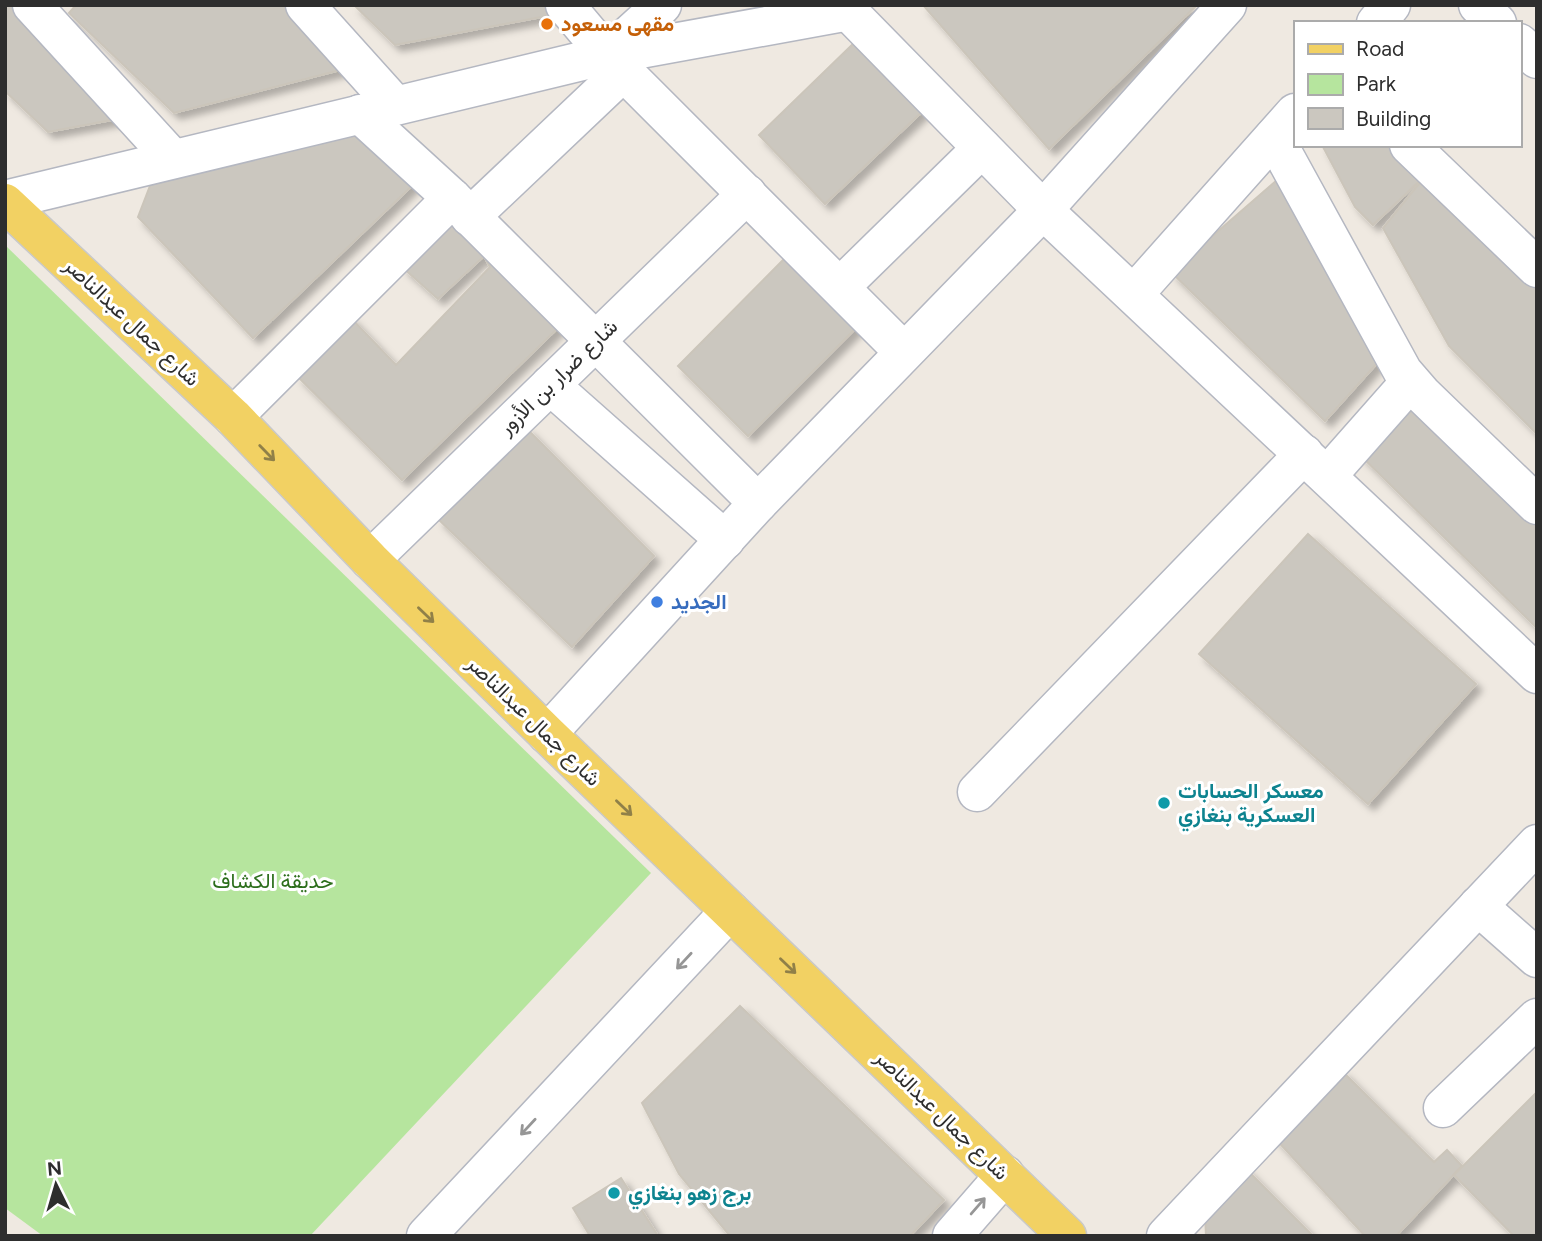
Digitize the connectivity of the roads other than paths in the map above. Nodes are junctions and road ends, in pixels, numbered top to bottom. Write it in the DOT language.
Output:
graph roads {
  1 [pos="32,5"];
  2 [pos="305,5"];
  3 [pos="565,5"];
  4 [pos="662,5"];
  5 [pos="1227,5"];
  6 [pos="1391,5"];
  7 [pos="1478,5"];
  8 [pos="846,8"];
  9 [pos="1378,21"];
  10 [pos="1495,21"];
  11 [pos="1521,45"];
  12 [pos="1537,60"];
  13 [pos="616,63"];
  14 [pos="377,109"];
  15 [pos="1284,125"];
  16 [pos="1294,145"];
  17 [pos="1295,147"];
  18 [pos="1411,147"];
  19 [pos="982,148"];
  20 [pos="173,159"];
  21 [pos="747,194"];
  22 [pos="5,201"];
  23 [pos="461,208"];
  24 [pos="1042,210"];
  25 [pos="1537,268"];
  26 [pos="840,288"];
  27 [pos="1134,294"];
  28 [pos="594,342"];
  29 [pos="903,351"];
  30 [pos="1410,382"];
  31 [pos="550,385"];
  32 [pos="233,417"];
  33 [pos="1315,465"];
  34 [pos="758,503"];
  35 [pos="1537,505"];
  36 [pos="725,540"];
  37 [pos="370,560"];
  38 [pos="1537,674"];
  39 [pos="547,734"];
  40 [pos="977,792"];
  41 [pos="1537,844"];
  42 [pos="1478,906"];
  43 [pos="730,911"];
  44 [pos="1531,942"];
  45 [pos="1537,1018"];
  46 [pos="1443,1108"];
  47 [pos="1005,1175"];
  48 [pos="426,1236"];
  49 [pos="952,1236"];
  50 [pos="1068,1236"];
  51 [pos="1166,1236"];
  1 -- 20 [label="street"];
  2 -- 14 [label="street"];
  3 -- 13 [label="street"];
  4 -- 13 [label="street"];
  5 -- 24 [label="street"];
  6 -- 9 [label="street"];
  7 -- 10 [label="street"];
  8 -- 13 [label="street"];
  8 -- 19 [label="street"];
  11 -- 12 [label="street"];
  13 -- 14 [label="street"];
  13 -- 21 [label="street"];
  13 -- 23 [label="street"];
  14 -- 20 [label="street"];
  14 -- 23 [label="street"];
  15 -- 16 [label="street"];
  15 -- 27 [label="street"];
  17 -- 30 [label="street"];
  18 -- 25 [label="street"];
  19 -- 24 [label="street"];
  19 -- 26 [label="street"];
  20 -- 22 [label="street"];
  21 -- 26 [label="street"];
  21 -- 28 [label="street, شارع ضرار بن الأزور"];
  22 -- 32 [label="main road, شارع جمال عبدالناصر"];
  23 -- 28 [label="street"];
  23 -- 32 [label="street"];
  24 -- 27 [label="street"];
  24 -- 29 [label="street"];
  26 -- 29 [label="street"];
  27 -- 33 [label="street"];
  28 -- 31 [label="street, شارع ضرار بن الأزور"];
  28 -- 34 [label="street"];
  29 -- 34 [label="street"];
  30 -- 33 [label="street"];
  30 -- 35 [label="street"];
  31 -- 36 [label="street"];
  31 -- 37 [label="street, شارع ضرار بن الأزور"];
  32 -- 37 [label="main road, شارع جمال عبدالناصر, one-way"];
  33 -- 38 [label="street"];
  33 -- 40 [label="street"];
  34 -- 36 [label="street"];
  36 -- 39 [label="street"];
  37 -- 39 [label="main road, شارع جمال عبدالناصر, one-way"];
  39 -- 43 [label="main road, شارع جمال عبدالناصر, one-way"];
  41 -- 42 [label="street"];
  42 -- 44 [label="street"];
  42 -- 51 [label="street"];
  43 -- 47 [label="main road, شارع جمال عبدالناصر, one-way"];
  43 -- 48 [label="street, one-way"];
  45 -- 46 [label="street"];
  49 -- 47 [label="street, one-way"];
  47 -- 50 [label="main road, شارع جمال عبدالناصر"];
}
